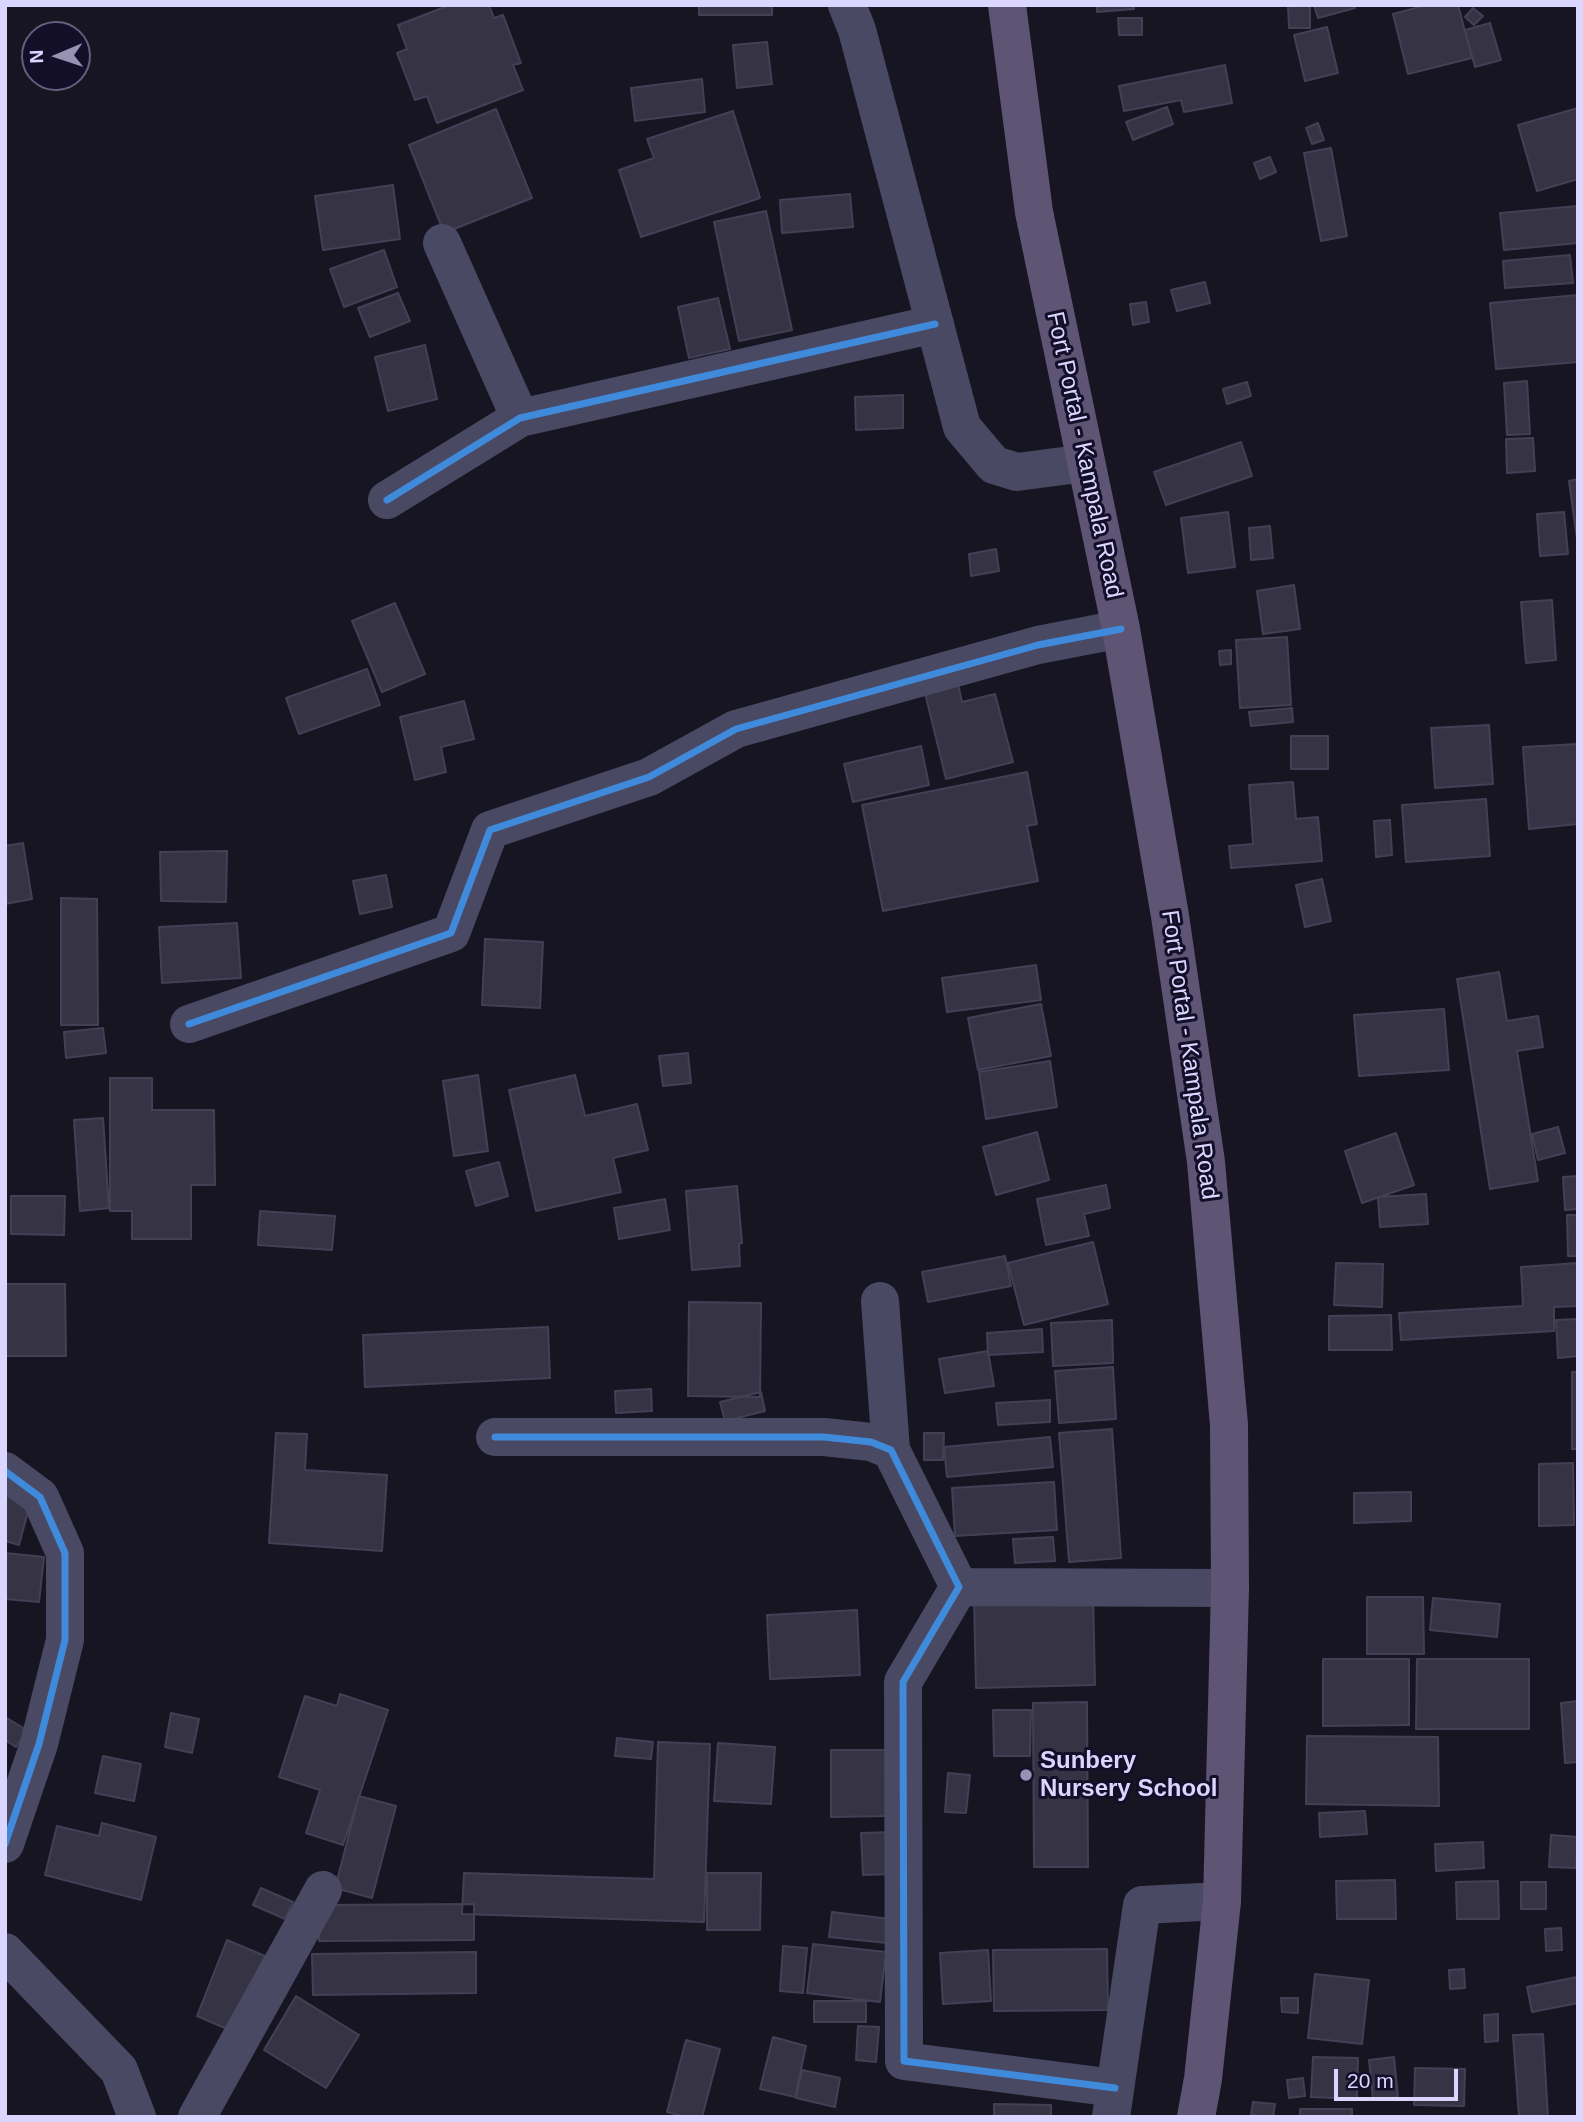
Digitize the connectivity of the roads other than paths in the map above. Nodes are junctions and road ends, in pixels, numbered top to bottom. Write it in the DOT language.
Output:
graph roads {
  1 [pos="847,5"];
  2 [pos="1007,5"];
  3 [pos="442,243"];
  4 [pos="935,324"];
  5 [pos="520,418"];
  6 [pos="1086,463"];
  7 [pos="387,500"];
  8 [pos="1121,629"];
  9 [pos="189,1024"];
  10 [pos="880,1301"];
  11 [pos="495,1437"];
  12 [pos="891,1450"];
  13 [pos="5,1471"];
  14 [pos="959,1587"];
  15 [pos="1230,1588"];
  16 [pos="5,1844"];
  17 [pos="323,1890"];
  18 [pos="1223,1901"];
  19 [pos="5,1952"];
  20 [pos="1113,2102"];
  21 [pos="137,2117"];
  22 [pos="197,2117"];
  23 [pos="1196,2117"];
  1 -- 4 [label="street"];
  2 -- 6 [label="main road, Fort Portal - Kampala Road"];
  3 -- 5 [label="street"];
  4 -- 5 [label="street"];
  4 -- 6 [label="street"];
  5 -- 7 [label="street"];
  6 -- 8 [label="main road, Fort Portal - Kampala Road"];
  8 -- 9 [label="street"];
  8 -- 15 [label="main road, Fort Portal - Kampala Road"];
  10 -- 12 [label="street"];
  11 -- 12 [label="street"];
  12 -- 14 [label="street"];
  13 -- 16 [label="street"];
  14 -- 15 [label="street"];
  14 -- 20 [label="street"];
  15 -- 18 [label="main road, Fort Portal - Kampala Road"];
  17 -- 22 [label="street"];
  18 -- 20 [label="street"];
  18 -- 23 [label="main road, Fort Portal - Kampala Road"];
  19 -- 21 [label="street"];
}
